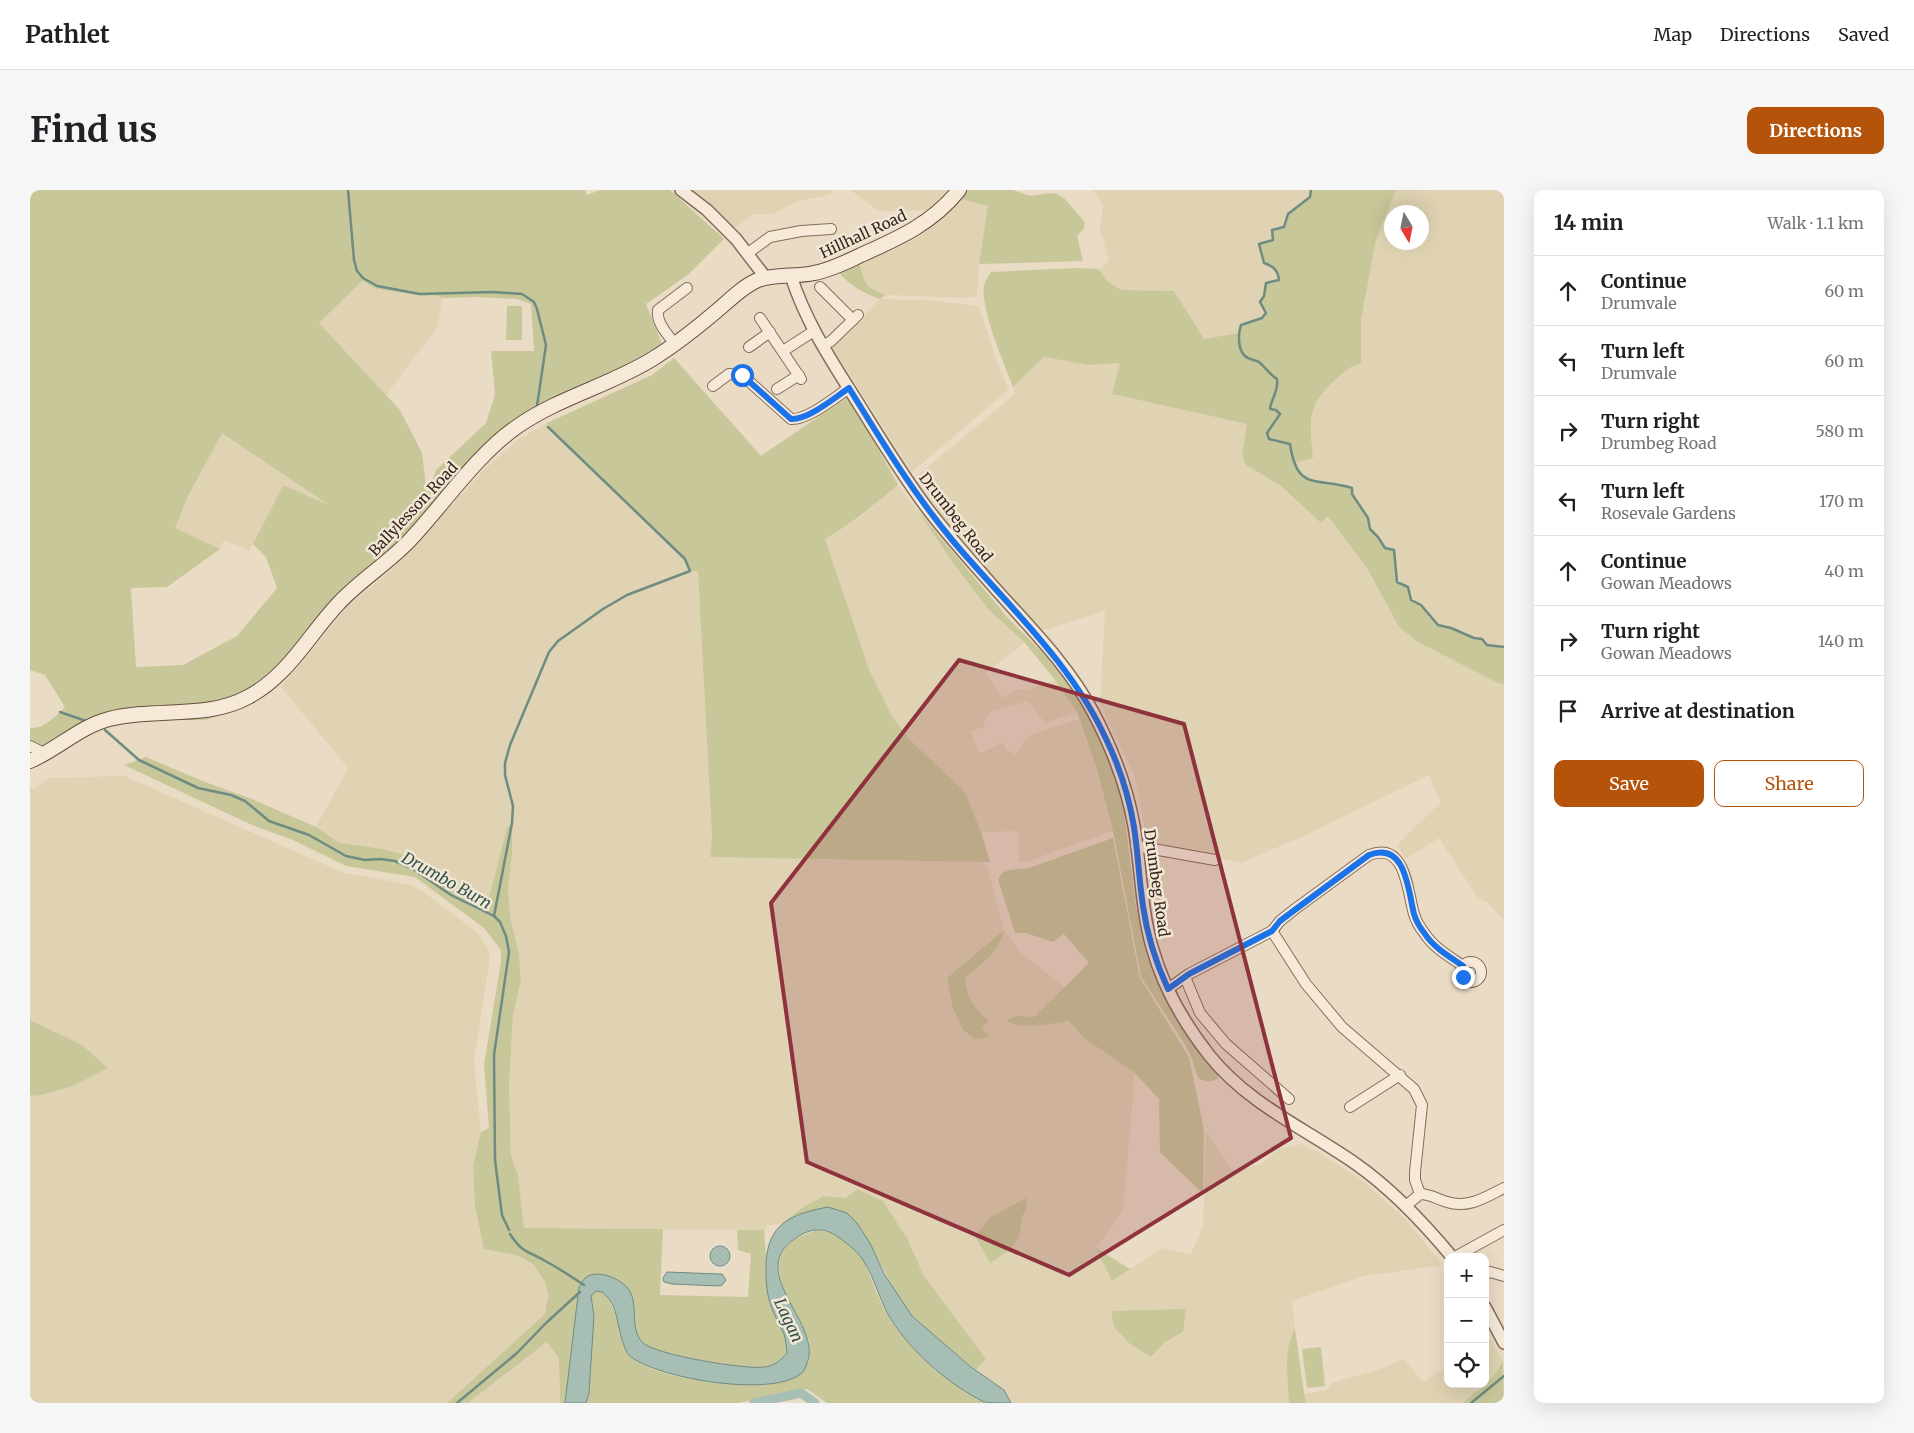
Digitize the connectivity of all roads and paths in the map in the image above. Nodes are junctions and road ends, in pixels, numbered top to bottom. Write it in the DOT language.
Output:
graph roads {
  1 [pos="681,190"];
  2 [pos="959,190"];
  3 [pos="831,229"];
  4 [pos="748,253"];
  5 [pos="791,276"];
  6 [pos="766,278"];
  7 [pos="820,287"];
  8 [pos="687,288"];
  9 [pos="760,318"];
  10 [pos="814,331"];
  11 [pos="770,332"];
  12 [pos="675,344"];
  13 [pos="823,346"];
  14 [pos="749,347"];
  15 [pos="783,351"];
  16 [pos="713,386"];
  17 [pos="849,388"];
  18 [pos="777,389"];
  19 [pos="30,746"];
  20 [pos="46,754"];
  21 [pos="30,761"];
  22 [pos="1136,846"];
  23 [pos="1215,860"];
  24 [pos="1272,931"];
  25 [pos="1463,966"];
  26 [pos="1184,977"];
  27 [pos="1168,989"];
  28 [pos="1400,1075"];
  29 [pos="1288,1099"];
  30 [pos="1350,1107"];
  31 [pos="1504,1188"];
  32 [pos="1420,1194"];
  33 [pos="1408,1206"];
  34 [pos="1504,1230"];
  35 [pos="1450,1253"];
  36 [pos="1461,1253"];
  37 [pos="1489,1272"];
  38 [pos="1504,1276"];
  39 [pos="1489,1315"];
  40 [pos="1504,1343"];
  1 -- 4 [label="street"];
  2 -- 5 [label="main road, Hillhall Road"];
  3 -- 4 [label="street"];
  4 -- 6 [label="street"];
  5 -- 6 [label="main road, Hillhall Road"];
  5 -- 10 [label="street, Drumbeg Road"];
  6 -- 12 [label="main road, Ballylesson Road"];
  7 -- 13 [label="street"];
  8 -- 12 [label="street"];
  9 -- 11 [label="street"];
  10 -- 13 [label="street, Drumbeg Road"];
  10 -- 15 [label="street"];
  11 -- 14 [label="street"];
  11 -- 15 [label="street"];
  12 -- 20 [label="main road, Ballylesson Road"];
  13 -- 17 [label="street, Drumbeg Road"];
  15 -- 18 [label="street"];
  16 -- 17 [label="street"];
  17 -- 22 [label="street, Drumbeg Road"];
  19 -- 20 [label="street"];
  20 -- 21 [label="main road, Ballylesson Road"];
  22 -- 23 [label="street"];
  22 -- 27 [label="street, Drumbeg Road"];
  24 -- 25 [label="street"];
  24 -- 26 [label="street"];
  24 -- 28 [label="street"];
  26 -- 27 [label="street"];
  26 -- 29 [label="street"];
  27 -- 33 [label="street, Drumbeg Road"];
  28 -- 30 [label="street"];
  28 -- 32 [label="street"];
  31 -- 32 [label="street"];
  32 -- 33 [label="street"];
  33 -- 35 [label="street, Drumbeg Road"];
  34 -- 36 [label="street"];
  37 -- 38 [label="street"];
  39 -- 40 [label="street"];
}
